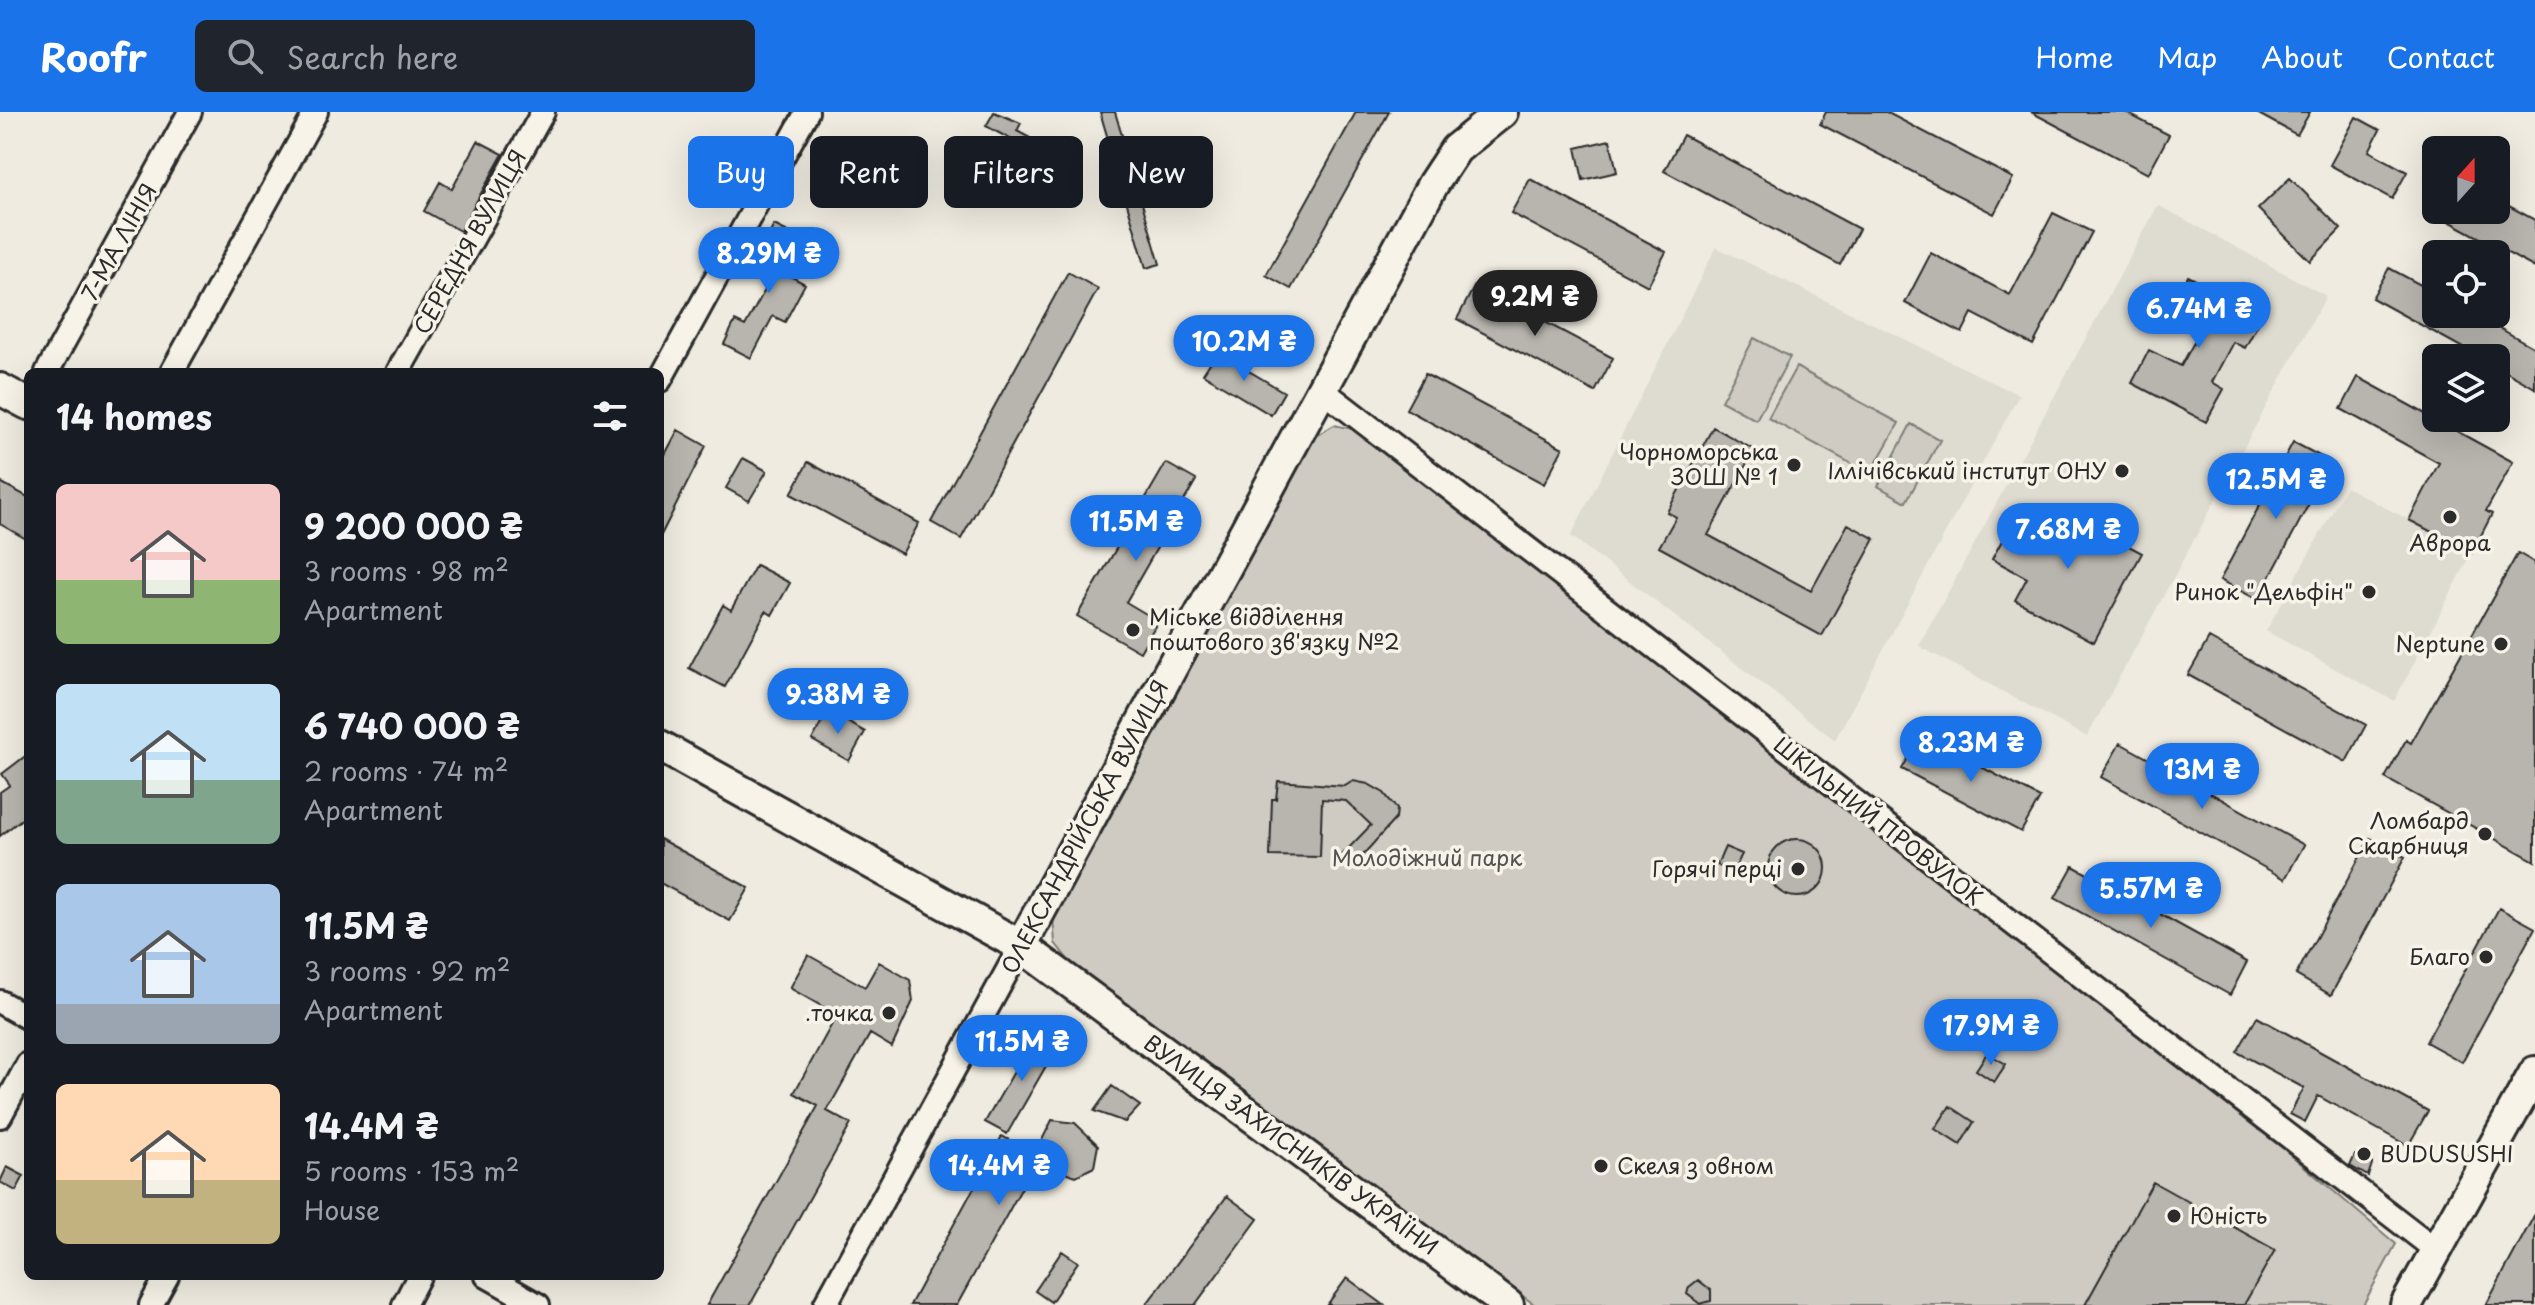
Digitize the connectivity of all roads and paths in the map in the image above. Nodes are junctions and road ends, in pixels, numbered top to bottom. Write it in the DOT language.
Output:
graph roads {
  1 [pos="190,112"];
  2 [pos="316,112"];
  3 [pos="543,112"];
  4 [pos="807,112"];
  5 [pos="1502,112"];
  6 [pos="49,368"];
  7 [pos="174,368"];
  8 [pos="400,368"];
  9 [pos="664,373"];
  10 [pos="0,389"];
  11 [pos="1321,389"];
  12 [pos="24,402"];
  13 [pos="664,748"];
  14 [pos="1021,946"];
  15 [pos="0,1002"];
  16 [pos="24,1016"];
  17 [pos="24,1071"];
  18 [pos="2535,1072"];
  19 [pos="0,1116"];
  20 [pos="2436,1250"];
  21 [pos="165,1280"];
  22 [pos="417,1280"];
  23 [pos="494,1280"];
  24 [pos="151,1305"];
  25 [pos="404,1305"];
  26 [pos="538,1305"];
  27 [pos="825,1305"];
  28 [pos="1508,1305"];
  29 [pos="2406,1305"];
  1 -- 6 [label="street, 7-МА ЛІНІЯ"];
  2 -- 7 [label="street"];
  3 -- 8 [label="street, СЕРЕДНЯ ВУЛИЦЯ"];
  4 -- 9 [label="street"];
  5 -- 11 [label="main road, ОЛЕКСАНДРІЙСЬКА ВУЛИЦЯ"];
  10 -- 12 [label="main road"];
  11 -- 14 [label="main road, ОЛЕКСАНДРІЙСЬКА ВУЛИЦЯ"];
  11 -- 20 [label="street, ШКІЛЬНИЙ ПРОВУЛОК"];
  13 -- 14 [label="main road, ВУЛИЦЯ ЗАХИСНИКІВ УКРАЇНИ"];
  14 -- 27 [label="street, ОЛЕКСАНДРІЙСЬКА ВУЛИЦЯ"];
  14 -- 28 [label="main road, ВУЛИЦЯ ЗАХИСНИКІВ УКРАЇНИ"];
  15 -- 16 [label="street"];
  17 -- 19 [label="street"];
  18 -- 20 [label="main road"];
  20 -- 29 [label="main road"];
  21 -- 24 [label="street"];
  22 -- 25 [label="street"];
  23 -- 26 [label="street"];
}
